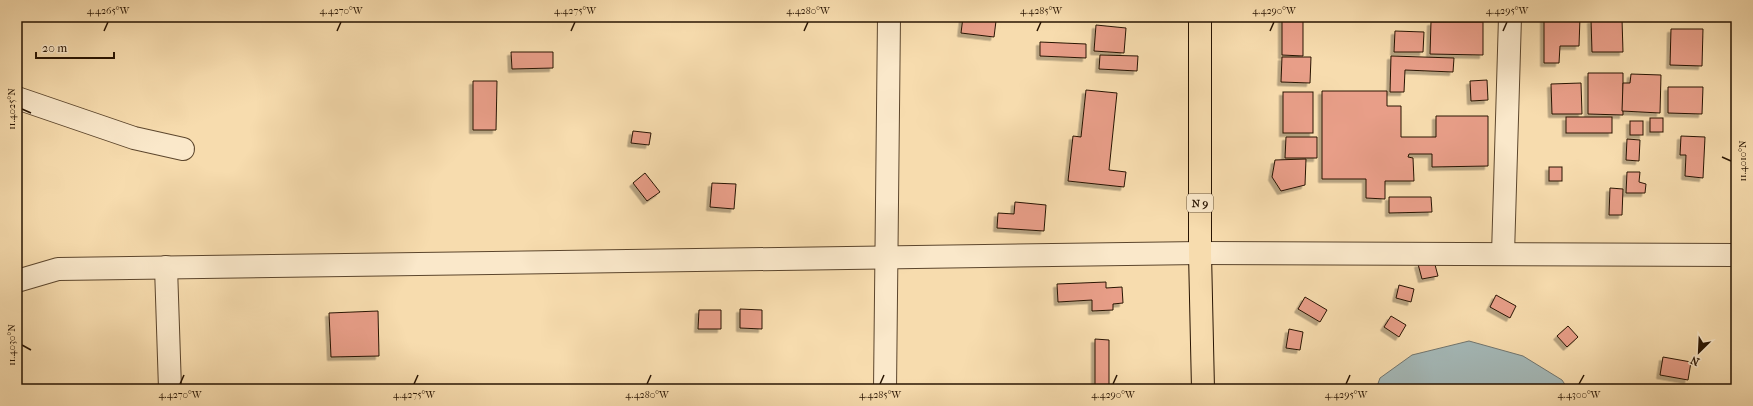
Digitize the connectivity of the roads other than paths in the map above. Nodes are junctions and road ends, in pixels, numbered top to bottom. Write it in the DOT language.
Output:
graph roads {
  1 [pos="889,17"];
  2 [pos="1200,17"];
  3 [pos="1510,17"];
  4 [pos="17,98"];
  5 [pos="183,149"];
  6 [pos="1200,253"];
  7 [pos="1503,254"];
  8 [pos="1736,255"];
  9 [pos="886,257"];
  10 [pos="166,267"];
  11 [pos="17,281"];
  12 [pos="170,389"];
  13 [pos="885,389"];
  14 [pos="1203,389"];
  1 -- 9 [label="street"];
  2 -- 6 [label="main road, N 9"];
  3 -- 7 [label="street"];
  4 -- 5 [label="street"];
  6 -- 7 [label="street"];
  6 -- 9 [label="street"];
  6 -- 14 [label="main road, N 9"];
  7 -- 8 [label="street"];
  9 -- 10 [label="street"];
  9 -- 13 [label="street"];
  10 -- 11 [label="street"];
  10 -- 12 [label="street"];
}
